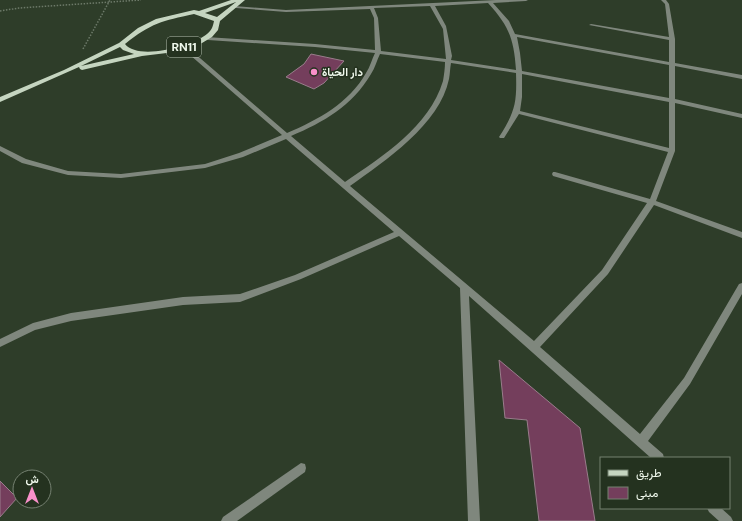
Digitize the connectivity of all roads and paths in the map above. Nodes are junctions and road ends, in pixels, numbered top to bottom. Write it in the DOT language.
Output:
graph roads {
  1 [pos="110,0"];
  2 [pos="141,0"];
  3 [pos="242,0"];
  4 [pos="526,0"];
  5 [pos="663,0"];
  6 [pos="490,2"];
  7 [pos="108,3"];
  8 [pos="236,3"];
  9 [pos="432,5"];
  10 [pos="372,8"];
  11 [pos="0,11"];
  12 [pos="200,13"];
  13 [pos="217,20"];
  14 [pos="590,25"];
  15 [pos="514,35"];
  16 [pos="208,38"];
  17 [pos="672,39"];
  18 [pos="122,44"];
  19 [pos="184,47"];
  20 [pos="378,51"];
  21 [pos="143,54"];
  22 [pos="89,60"];
  23 [pos="450,62"];
  24 [pos="671,64"];
  25 [pos="66,71"];
  26 [pos="519,72"];
  27 [pos="742,77"];
  28 [pos="0,100"];
  29 [pos="673,100"];
  30 [pos="517,112"];
  31 [pos="742,116"];
  32 [pos="285,137"];
  33 [pos="502,137"];
  34 [pos="0,148"];
  35 [pos="672,151"];
  36 [pos="555,174"];
  37 [pos="346,185"];
  38 [pos="652,202"];
  39 [pos="400,232"];
  40 [pos="742,235"];
  41 [pos="742,286"];
  42 [pos="464,287"];
  43 [pos="0,343"];
  44 [pos="534,347"];
  45 [pos="641,442"];
  46 [pos="657,457"];
  47 [pos="301,468"];
  48 [pos="714,509"];
  49 [pos="227,521"];
  50 [pos="474,521"];
  51 [pos="727,521"];
  1 -- 7 [label="path"];
  2 -- 7 [label="path"];
  3 -- 8 [label="main road, RN11"];
  4 -- 6 [label="street"];
  5 -- 17 [label="street"];
  6 -- 9 [label="street"];
  6 -- 15 [label="street"];
  7 -- 11 [label="path"];
  7 -- 22 [label="path"];
  8 -- 10 [label="street"];
  8 -- 12 [label="main road, RN11"];
  8 -- 13 [label="main road, RN11"];
  9 -- 10 [label="street"];
  9 -- 23 [label="street"];
  10 -- 20 [label="street"];
  12 -- 13 [label="main road, RN11"];
  12 -- 18 [label="main road, RN11"];
  13 -- 16 [label="main road, RN11"];
  14 -- 17 [label="street"];
  15 -- 24 [label="street"];
  15 -- 26 [label="street"];
  16 -- 19 [label="main road, RN11"];
  16 -- 20 [label="street"];
  17 -- 24 [label="street"];
  18 -- 21 [label="main road, RN11"];
  18 -- 22 [label="main road, RN11"];
  19 -- 21 [label="main road, RN11"];
  19 -- 32 [label="street"];
  20 -- 23 [label="street"];
  20 -- 32 [label="street"];
  21 -- 25 [label="main road, RN11"];
  22 -- 25 [label="main road, RN11"];
  23 -- 26 [label="street"];
  23 -- 37 [label="street"];
  24 -- 27 [label="street"];
  24 -- 29 [label="street"];
  25 -- 28 [label="main road, RN11"];
  26 -- 29 [label="street"];
  26 -- 30 [label="street"];
  29 -- 31 [label="street"];
  29 -- 35 [label="street"];
  30 -- 33 [label="street"];
  30 -- 35 [label="street"];
  32 -- 34 [label="street"];
  32 -- 37 [label="street"];
  35 -- 38 [label="street"];
  36 -- 38 [label="street"];
  37 -- 39 [label="street"];
  38 -- 40 [label="street"];
  38 -- 44 [label="street"];
  39 -- 42 [label="street"];
  39 -- 43 [label="street"];
  41 -- 45 [label="street"];
  42 -- 44 [label="street"];
  42 -- 50 [label="street"];
  44 -- 45 [label="street"];
  45 -- 46 [label="street"];
  47 -- 49 [label="street"];
  48 -- 51 [label="street"];
}
